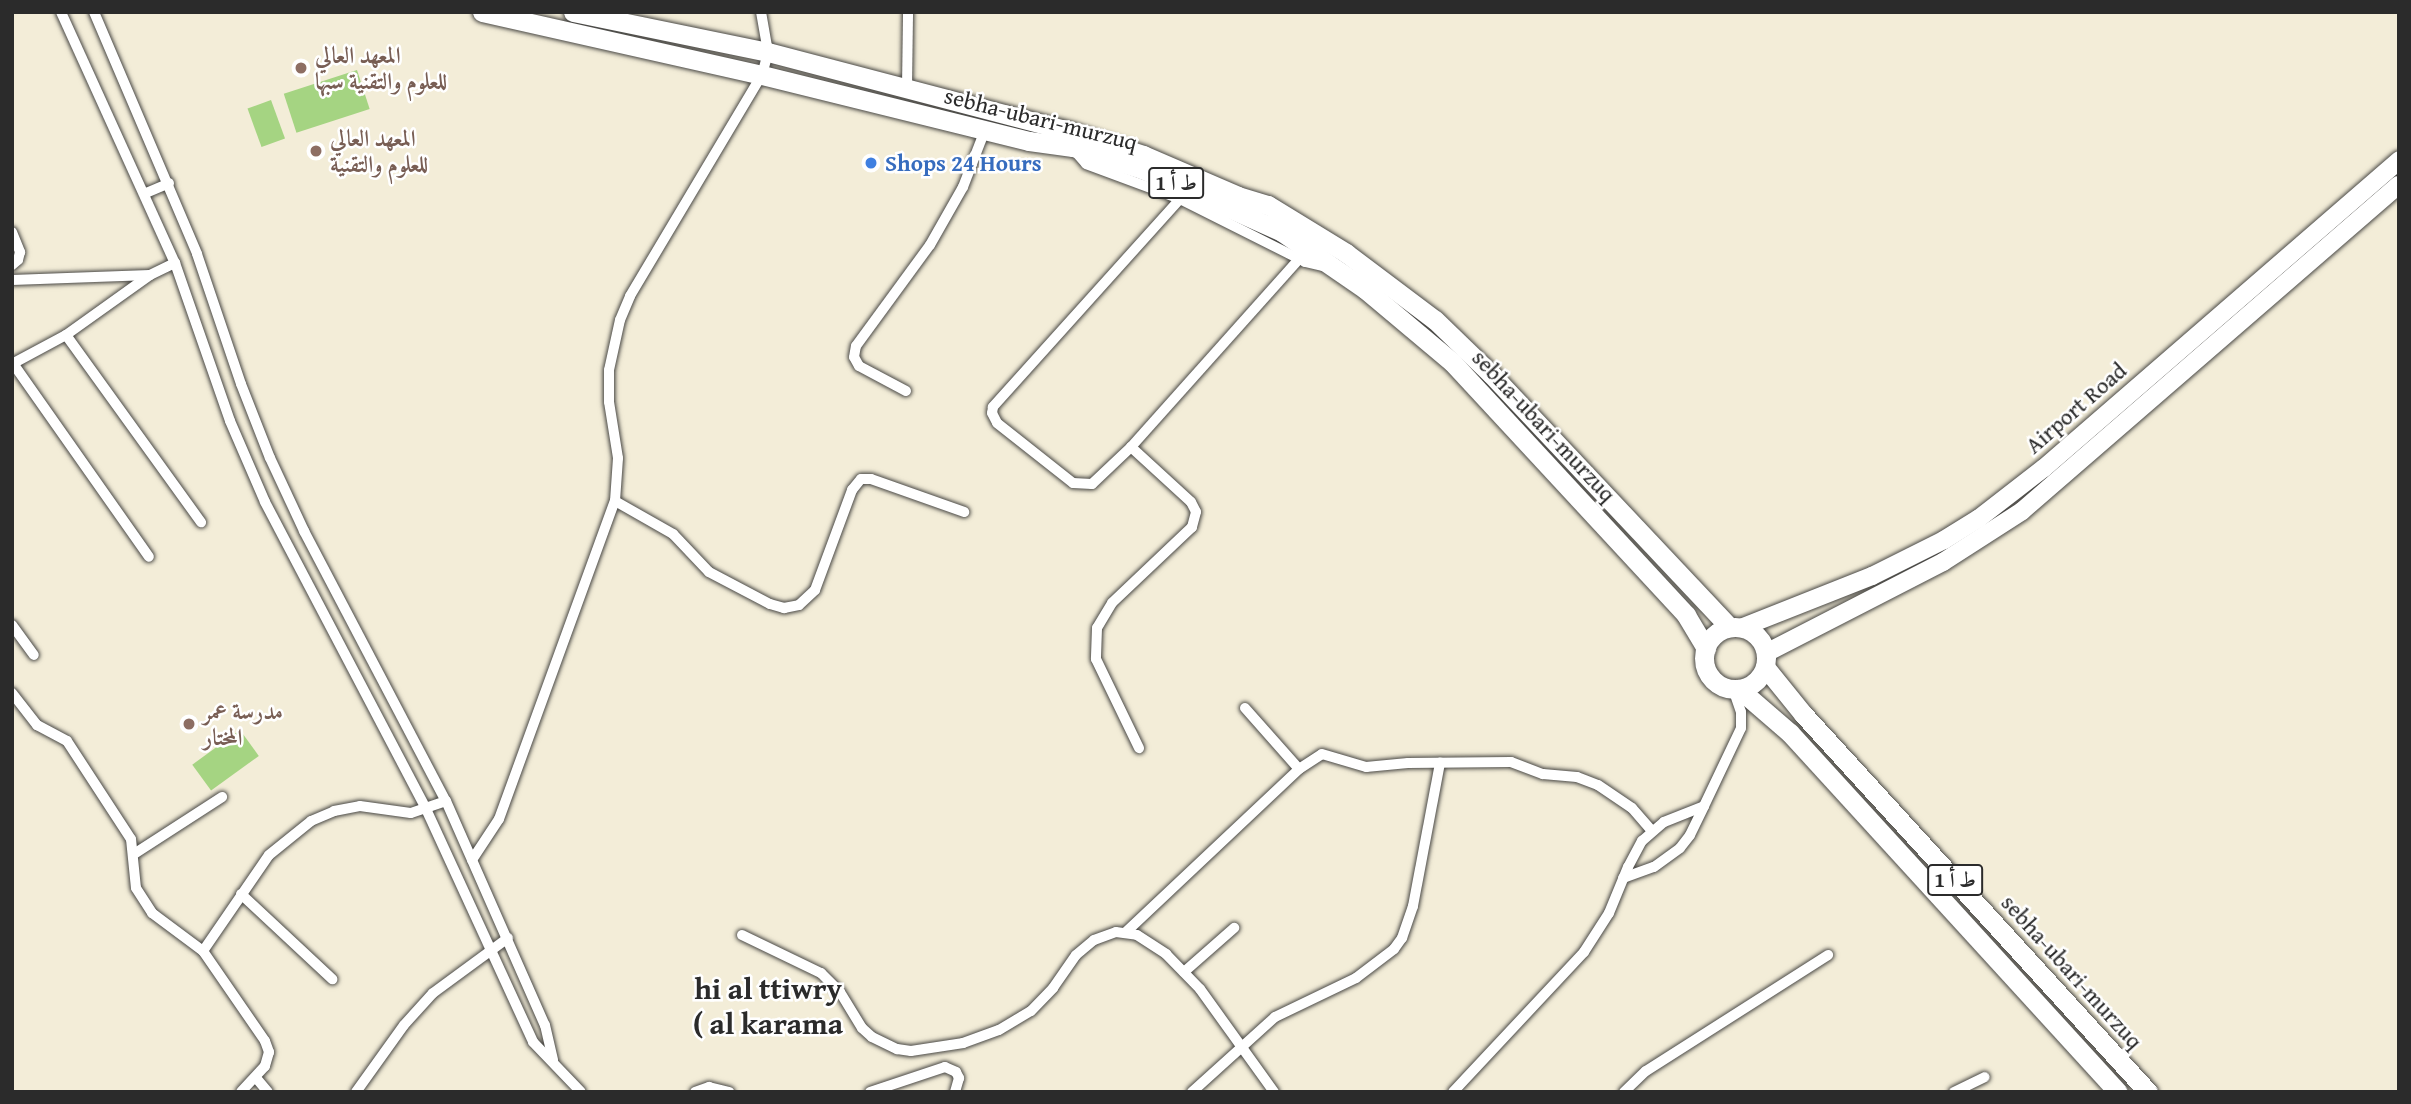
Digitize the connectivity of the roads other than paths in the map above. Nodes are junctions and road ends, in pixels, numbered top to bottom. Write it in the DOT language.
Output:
graph roads {
  1 [pos="61,12"];
  2 [pos="94,12"];
  3 [pos="482,12"];
  4 [pos="573,12"];
  5 [pos="761,12"];
  6 [pos="908,12"];
  7 [pos="768,52"];
  8 [pos="762,75"];
  9 [pos="908,86"];
  10 [pos="985,130"];
  11 [pos="1073,147"];
  12 [pos="2399,160"];
  13 [pos="169,183"];
  14 [pos="2399,186"];
  15 [pos="146,193"];
  16 [pos="1180,199"];
  17 [pos="12,232"];
  18 [pos="1299,258"];
  19 [pos="176,263"];
  20 [pos="12,265"];
  21 [pos="1335,267"];
  22 [pos="150,275"];
  23 [pos="12,280"];
  24 [pos="66,335"];
  25 [pos="12,363"];
  26 [pos="906,391"];
  27 [pos="1131,447"];
  28 [pos="615,501"];
  29 [pos="964,512"];
  30 [pos="201,522"];
  31 [pos="149,557"];
  32 [pos="12,625"];
  33 [pos="1736,627"];
  34 [pos="1706,648"];
  35 [pos="34,655"];
  36 [pos="1765,660"];
  37 [pos="1736,689"];
  38 [pos="12,693"];
  39 [pos="1245,708"];
  40 [pos="1139,748"];
  41 [pos="1440,763"];
  42 [pos="1299,769"];
  43 [pos="222,797"];
  44 [pos="446,801"];
  45 [pos="1704,806"];
  46 [pos="426,809"];
  47 [pos="1652,831"];
  48 [pos="134,854"];
  49 [pos="472,860"];
  50 [pos="1623,878"];
  51 [pos="241,894"];
  52 [pos="1234,928"];
  53 [pos="1125,932"];
  54 [pos="742,935"];
  55 [pos="508,938"];
  56 [pos="491,949"];
  57 [pos="203,951"];
  58 [pos="1828,955"];
  59 [pos="1184,972"];
  60 [pos="332,979"];
  61 [pos="1242,1046"];
  62 [pos="553,1060"];
  63 [pos="1985,1077"];
  64 [pos="257,1079"];
  65 [pos="576,1090"];
  66 [pos="241,1092"];
  67 [pos="268,1092"];
  68 [pos="356,1092"];
  69 [pos="695,1092"];
  70 [pos="729,1092"];
  71 [pos="870,1092"];
  72 [pos="955,1092"];
  73 [pos="1192,1092"];
  74 [pos="1274,1092"];
  75 [pos="1453,1092"];
  76 [pos="1624,1092"];
  77 [pos="1954,1092"];
  78 [pos="2118,1092"];
  79 [pos="2148,1092"];
  1 -- 15 [label="street"];
  2 -- 13 [label="street"];
  3 -- 8 [label="highway, sebha-ubari-murzuq / ط أ 1"];
  4 -- 7 [label="highway, sebha-ubari-murzuq / ط أ 1"];
  5 -- 7 [label="street"];
  6 -- 9 [label="street"];
  7 -- 8 [label="street"];
  7 -- 9 [label="highway, sebha-ubari-murzuq / ط أ 1"];
  8 -- 10 [label="highway, sebha-ubari-murzuq / ط أ 1"];
  8 -- 28 [label="street"];
  9 -- 33 [label="highway, sebha-ubari-murzuq / ط أ 1"];
  10 -- 11 [label="highway, sebha-ubari-murzuq / ط أ 1"];
  10 -- 26 [label="street"];
  11 -- 16 [label="street"];
  11 -- 21 [label="highway, sebha-ubari-murzuq / ط أ 1"];
  12 -- 33 [label="main road, Airport Road"];
  13 -- 15 [label="street"];
  13 -- 44 [label="street"];
  14 -- 36 [label="main road, Airport Road"];
  15 -- 19 [label="street"];
  16 -- 18 [label="street"];
  16 -- 27 [label="street"];
  17 -- 20 [label="street"];
  18 -- 21 [label="street"];
  18 -- 27 [label="street"];
  19 -- 22 [label="street"];
  19 -- 46 [label="street"];
  21 -- 34 [label="highway, sebha-ubari-murzuq / ط أ 1"];
  22 -- 23 [label="street"];
  22 -- 24 [label="street"];
  24 -- 25 [label="street"];
  24 -- 30 [label="street"];
  25 -- 31 [label="street"];
  27 -- 40 [label="street"];
  28 -- 29 [label="street"];
  28 -- 49 [label="street"];
  32 -- 35 [label="street"];
  33 -- 34 [label="highway"];
  33 -- 36 [label="highway"];
  34 -- 37 [label="highway"];
  36 -- 37 [label="highway"];
  36 -- 79 [label="highway, sebha-ubari-murzuq / ط أ 1"];
  37 -- 45 [label="street"];
  37 -- 78 [label="highway, sebha-ubari-murzuq / ط أ 1"];
  38 -- 48 [label="street"];
  39 -- 42 [label="street"];
  41 -- 42 [label="street"];
  41 -- 47 [label="street"];
  41 -- 61 [label="street"];
  42 -- 53 [label="street"];
  43 -- 48 [label="street"];
  44 -- 46 [label="street"];
  44 -- 49 [label="street"];
  45 -- 47 [label="street"];
  45 -- 50 [label="street"];
  46 -- 51 [label="street"];
  46 -- 56 [label="street"];
  47 -- 50 [label="street"];
  48 -- 57 [label="street"];
  49 -- 55 [label="street"];
  50 -- 75 [label="street"];
  51 -- 57 [label="street"];
  51 -- 60 [label="street"];
  52 -- 59 [label="street"];
  53 -- 54 [label="street"];
  53 -- 59 [label="street"];
  55 -- 56 [label="street"];
  55 -- 62 [label="street"];
  56 -- 62 [label="street"];
  56 -- 68 [label="street"];
  57 -- 64 [label="street"];
  58 -- 76 [label="street"];
  59 -- 61 [label="street"];
  61 -- 73 [label="street"];
  61 -- 74 [label="street"];
  62 -- 65 [label="street"];
  63 -- 77 [label="street"];
  64 -- 66 [label="street"];
  64 -- 67 [label="street"];
  69 -- 70 [label="street"];
  71 -- 72 [label="street"];
}
